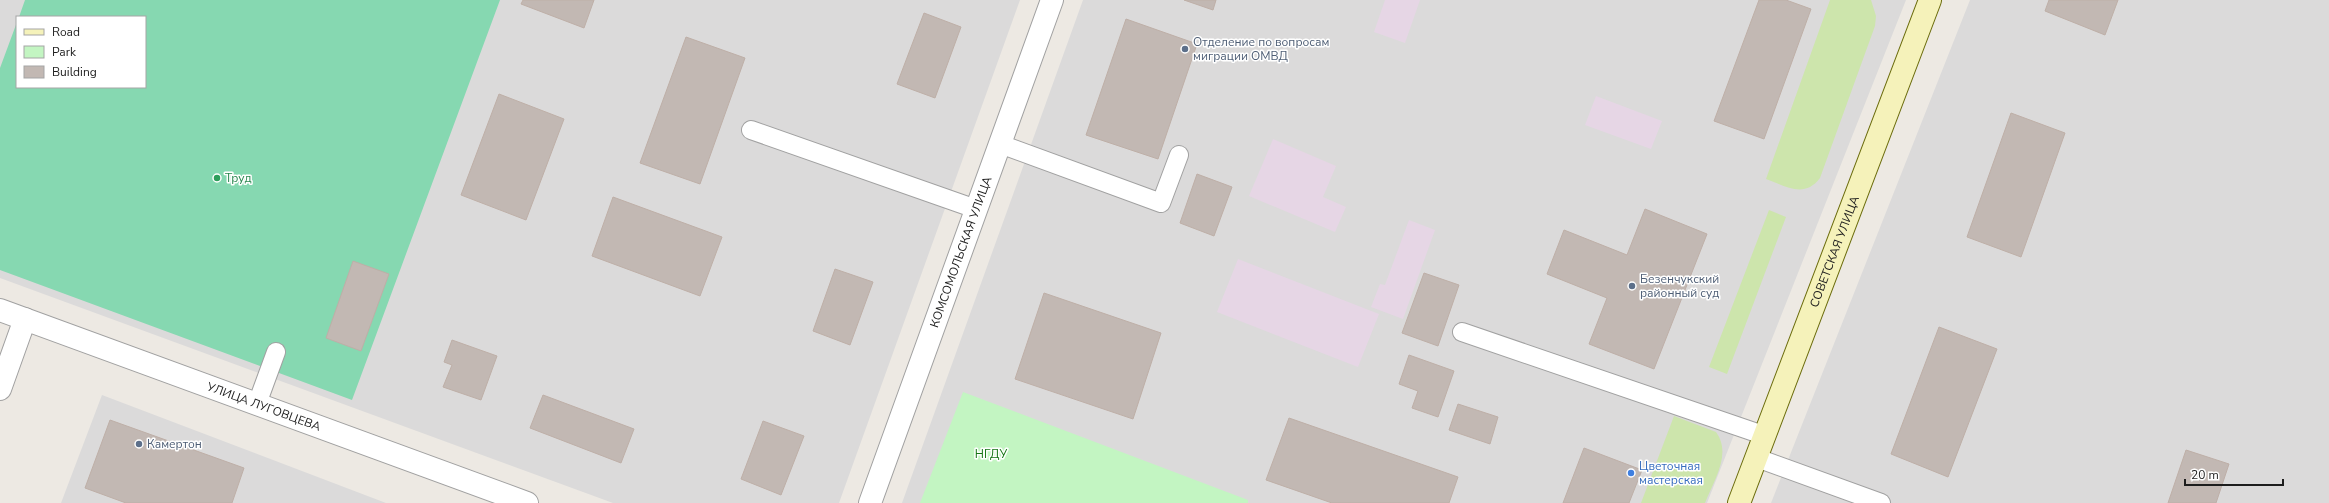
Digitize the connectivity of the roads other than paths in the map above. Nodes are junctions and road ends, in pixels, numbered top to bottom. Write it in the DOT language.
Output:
graph roads {
  1 [pos="1052,0"];
  2 [pos="1930,0"];
  3 [pos="751,130"];
  4 [pos="1000,144"];
  5 [pos="1179,155"];
  6 [pos="976,209"];
  7 [pos="0,310"];
  8 [pos="25,319"];
  9 [pos="1462,332"];
  10 [pos="276,352"];
  11 [pos="0,389"];
  12 [pos="257,404"];
  13 [pos="1766,436"];
  14 [pos="1757,458"];
  15 [pos="527,503"];
  16 [pos="870,503"];
  17 [pos="1739,503"];
  18 [pos="1881,503"];
  1 -- 4 [label="street, КОМСОМОЛЬСКАЯ УЛИЦА"];
  2 -- 13 [label="street, СОВЕТСКАЯ УЛИЦА"];
  3 -- 6 [label="lane"];
  4 -- 5 [label="lane"];
  4 -- 6 [label="street, КОМСОМОЛЬСКАЯ УЛИЦА"];
  6 -- 16 [label="street, КОМСОМОЛЬСКАЯ УЛИЦА"];
  7 -- 8 [label="street, УЛИЦА ЛУГОВЦЕВА"];
  8 -- 11 [label="street"];
  8 -- 12 [label="street, УЛИЦА ЛУГОВЦЕВА"];
  9 -- 13 [label="lane"];
  10 -- 12 [label="lane"];
  12 -- 15 [label="street, УЛИЦА ЛУГОВЦЕВА"];
  13 -- 14 [label="street, СОВЕТСКАЯ УЛИЦА"];
  14 -- 17 [label="street, СОВЕТСКАЯ УЛИЦА"];
  14 -- 18 [label="lane"];
}
